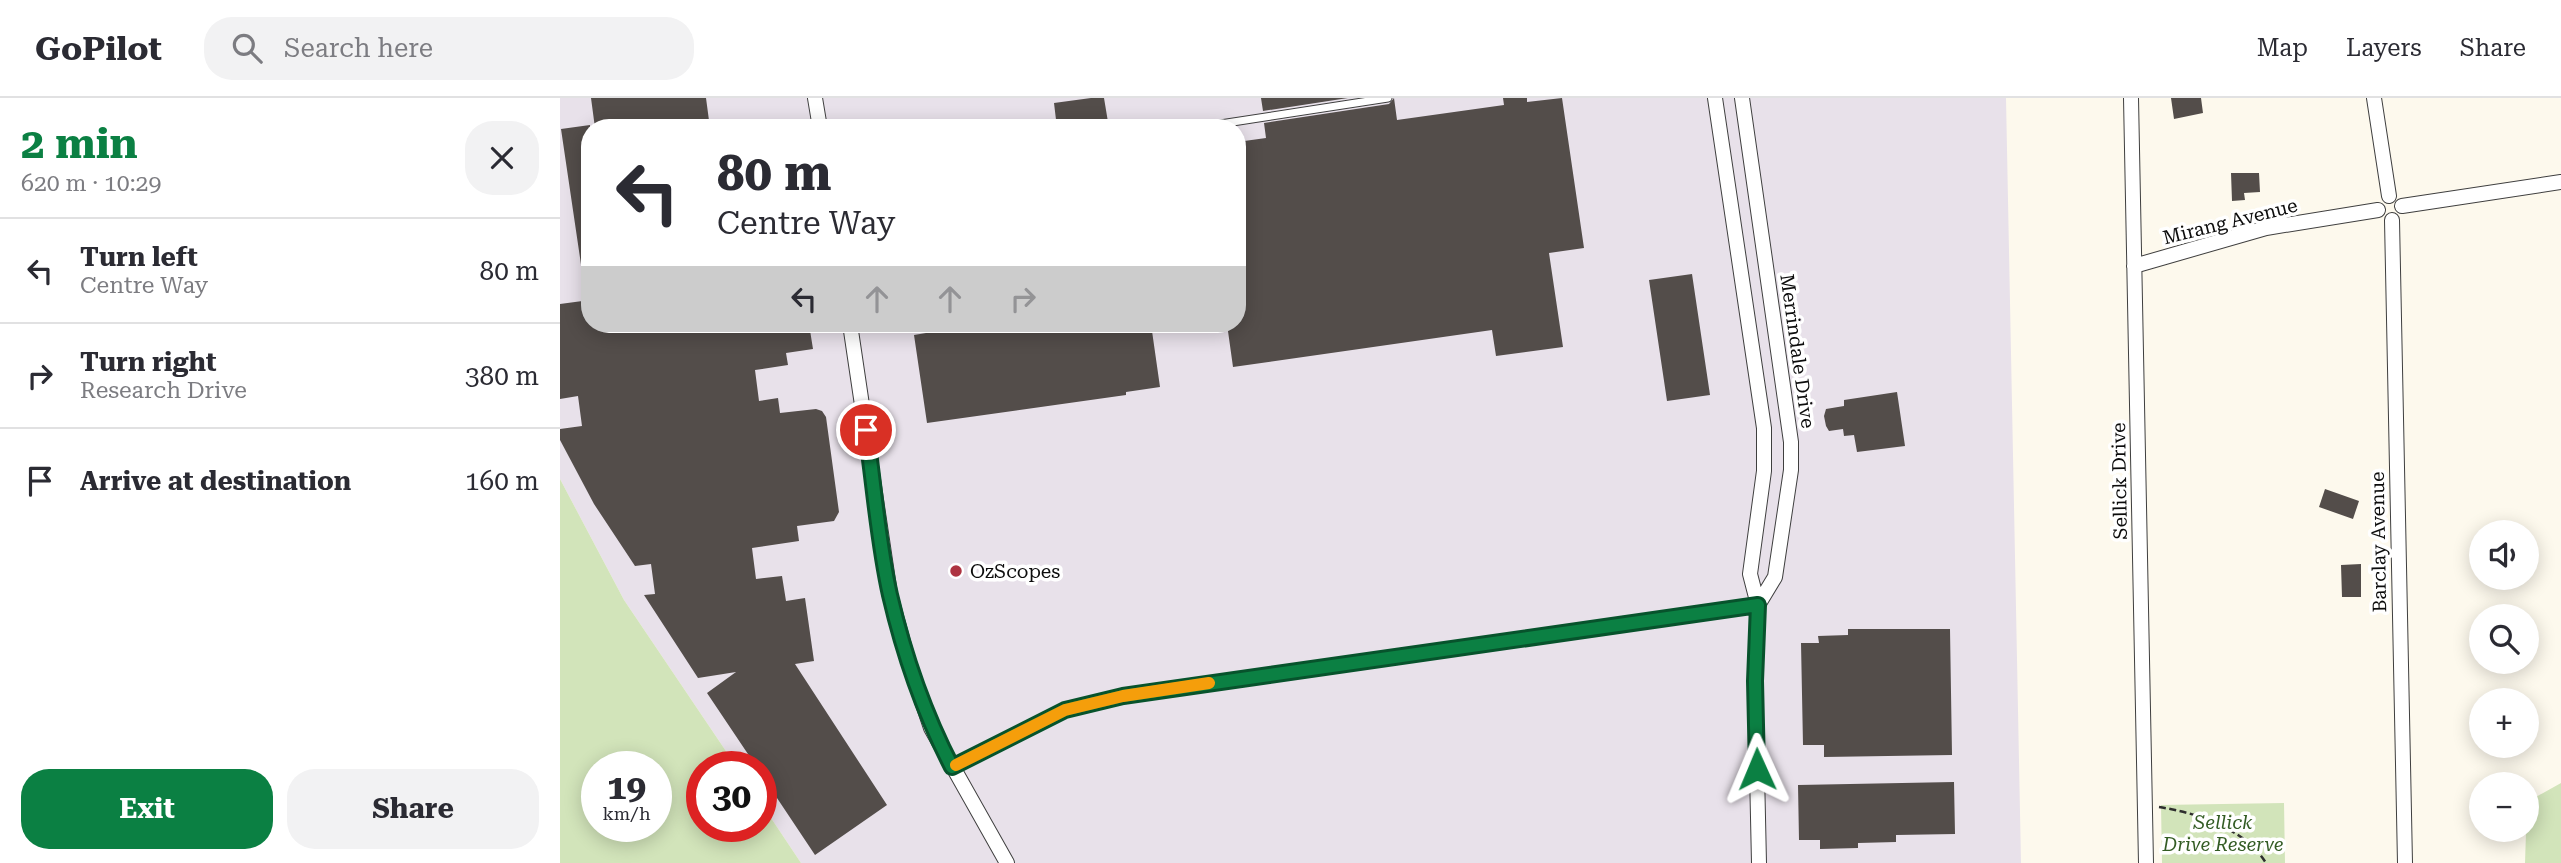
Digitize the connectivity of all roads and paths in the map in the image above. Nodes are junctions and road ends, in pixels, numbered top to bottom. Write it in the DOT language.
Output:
graph roads {
  1 [pos="815,98"];
  2 [pos="821,98"];
  3 [pos="1388,98"];
  4 [pos="1715,98"];
  5 [pos="1742,98"];
  6 [pos="2131,98"];
  7 [pos="2374,98"];
  8 [pos="820,119"];
  9 [pos="822,119"];
  10 [pos="1246,120"];
  11 [pos="2561,182"];
  12 [pos="2389,196"];
  13 [pos="1758,206"];
  14 [pos="2402,206"];
  15 [pos="1732,210"];
  16 [pos="2378,210"];
  17 [pos="2392,220"];
  18 [pos="2134,266"];
  19 [pos="851,333"];
  20 [pos="1758,605"];
  21 [pos="952,767"];
  22 [pos="2159,807"];
  23 [pos="1007,863"];
  24 [pos="1759,863"];
  25 [pos="2146,863"];
  26 [pos="2266,863"];
  27 [pos="2405,863"];
  1 -- 8 [label="street"];
  2 -- 9 [label="street"];
  3 -- 10 [label="lane"];
  4 -- 15 [label="street, Merrindale Drive"];
  5 -- 13 [label="street, Merrindale Drive"];
  6 -- 18 [label="street, Sellick Drive"];
  7 -- 12 [label="street"];
  11 -- 14 [label="street"];
  12 -- 14 [label="street"];
  12 -- 16 [label="street"];
  13 -- 15 [label="street"];
  13 -- 20 [label="street, Merrindale Drive"];
  14 -- 17 [label="street"];
  15 -- 20 [label="street, Merrindale Drive"];
  16 -- 17 [label="street"];
  16 -- 18 [label="street, Mirang Avenue"];
  17 -- 27 [label="street, Barclay Avenue"];
  18 -- 25 [label="street, Sellick Drive"];
  19 -- 21 [label="street"];
  20 -- 21 [label="street"];
  20 -- 24 [label="street, Merrindale Drive"];
  21 -- 23 [label="street"];
  22 -- 26 [label="path"];
}
